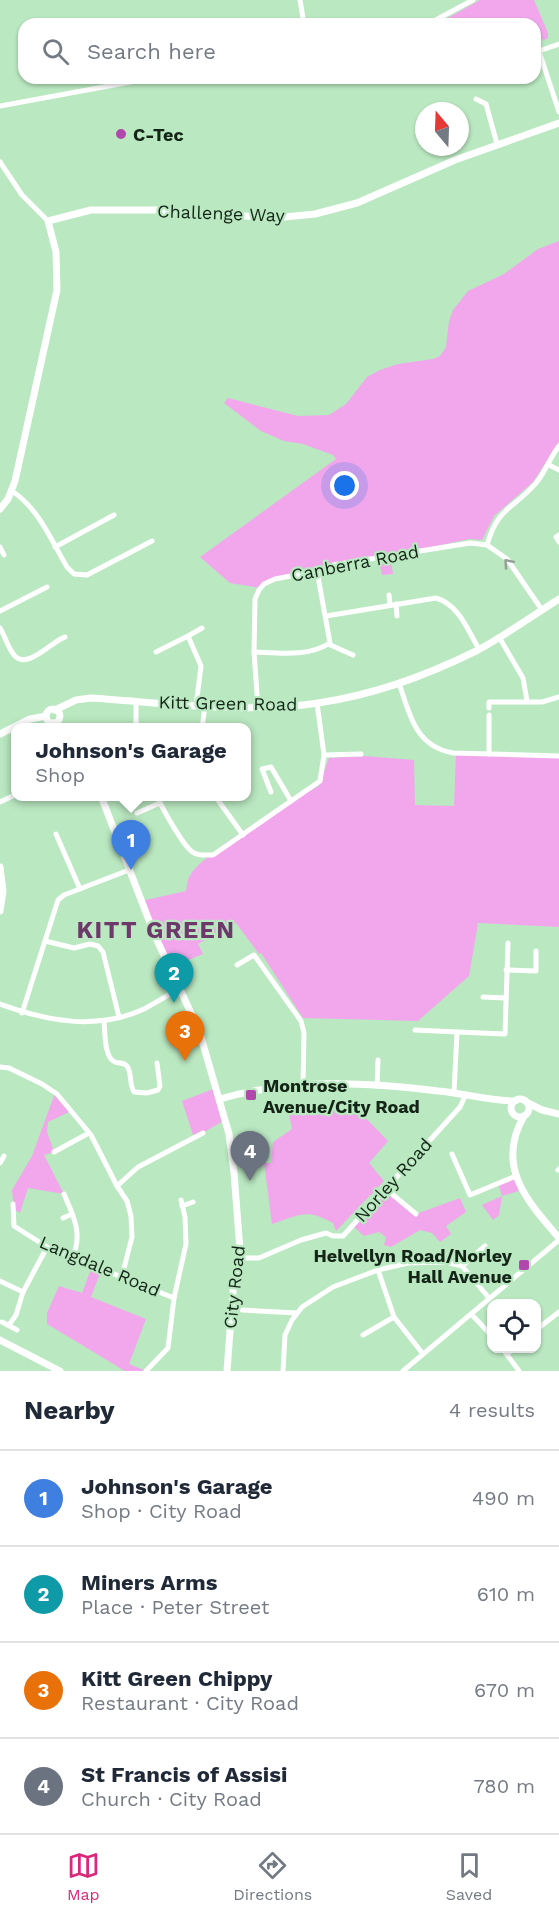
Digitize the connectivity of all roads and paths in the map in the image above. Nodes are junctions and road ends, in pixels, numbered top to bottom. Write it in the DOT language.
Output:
graph roads {
  1 [pos="300,0"];
  2 [pos="473,0"];
  3 [pos="303,18"];
  4 [pos="439,18"];
  5 [pos="559,44"];
  6 [pos="541,50"];
  7 [pos="541,57"];
  8 [pos="119,84"];
  9 [pos="476,99"];
  10 [pos="0,106"];
  11 [pos="559,112"];
  12 [pos="559,123"];
  13 [pos="497,144"];
  14 [pos="0,162"];
  15 [pos="48,221"];
  16 [pos="559,446"];
  17 [pos="549,465"];
  18 [pos="559,470"];
  19 [pos="12,491"];
  20 [pos="0,509"];
  21 [pos="114,515"];
  22 [pos="559,535"];
  23 [pos="152,541"];
  24 [pos="559,542"];
  25 [pos="487,545"];
  26 [pos="55,547"];
  27 [pos="0,548"];
  28 [pos="4,555"];
  29 [pos="317,571"];
  30 [pos="47,587"];
  31 [pos="389,595"];
  32 [pos="559,599"];
  33 [pos="393,605"];
  34 [pos="542,610"];
  35 [pos="0,611"];
  36 [pos="326,616"];
  37 [pos="397,616"];
  38 [pos="0,628"];
  39 [pos="202,628"];
  40 [pos="188,636"];
  41 [pos="65,637"];
  42 [pos="499,637"];
  43 [pos="328,644"];
  44 [pos="478,649"];
  45 [pos="156,652"];
  46 [pos="254,652"];
  47 [pos="13,654"];
  48 [pos="353,655"];
  49 [pos="11,661"];
  50 [pos="399,683"];
  51 [pos="559,697"];
  52 [pos="136,701"];
  53 [pos="527,701"];
  54 [pos="317,703"];
  55 [pos="196,706"];
  56 [pos="205,706"];
  57 [pos="258,707"];
  58 [pos="55,710"];
  59 [pos="46,716"];
  60 [pos="22,723"];
  61 [pos="52,723"];
  62 [pos="58,723"];
  63 [pos="136,723"];
  64 [pos="203,723"];
  65 [pos="361,754"];
  66 [pos="489,754"];
  67 [pos="324,755"];
  68 [pos="559,756"];
  69 [pos="271,792"];
  70 [pos="103,801"];
  71 [pos="218,801"];
  72 [pos="291,801"];
  73 [pos="160,803"];
  74 [pos="137,813"];
  75 [pos="56,834"];
  76 [pos="243,835"];
  77 [pos="0,867"];
  78 [pos="129,870"];
  79 [pos="80,889"];
  80 [pos="0,910"];
  81 [pos="45,941"];
  82 [pos="508,943"];
  83 [pos="536,951"];
  84 [pos="237,965"];
  85 [pos="506,970"];
  86 [pos="180,988"];
  87 [pos="483,997"];
  88 [pos="506,998"];
  89 [pos="0,1004"];
  90 [pos="22,1012"];
  91 [pos="119,1017"];
  92 [pos="104,1021"];
  93 [pos="415,1030"];
  94 [pos="457,1032"];
  95 [pos="378,1060"];
  96 [pos="157,1063"];
  97 [pos="0,1067"];
  98 [pos="303,1084"];
  99 [pos="377,1086"];
  100 [pos="454,1092"];
  101 [pos="466,1094"];
  102 [pos="220,1099"];
  103 [pos="501,1101"];
  104 [pos="515,1101"];
  105 [pos="526,1102"];
  106 [pos="542,1110"];
  107 [pos="512,1112"];
  108 [pos="559,1114"];
  109 [pos="525,1116"];
  110 [pos="516,1130"];
  111 [pos="89,1133"];
  112 [pos="202,1145"];
  113 [pos="54,1152"];
  114 [pos="452,1154"];
  115 [pos="4,1156"];
  116 [pos="0,1163"];
  117 [pos="516,1176"];
  118 [pos="117,1186"];
  119 [pos="386,1189"];
  120 [pos="64,1194"];
  121 [pos="193,1202"];
  122 [pos="13,1204"];
  123 [pos="72,1214"];
  124 [pos="416,1214"];
  125 [pos="63,1218"];
  126 [pos="559,1239"];
  127 [pos="485,1246"];
  128 [pos="47,1247"];
  129 [pos="73,1256"];
  130 [pos="238,1257"];
  131 [pos="462,1266"];
  132 [pos="378,1270"];
  133 [pos="122,1276"];
  134 [pos="0,1281"];
  135 [pos="23,1292"];
  136 [pos="174,1298"];
  137 [pos="489,1298"];
  138 [pos="242,1310"];
  139 [pos="559,1312"];
  140 [pos="297,1313"];
  141 [pos="472,1315"];
  142 [pos="394,1317"];
  143 [pos="2,1322"];
  144 [pos="9,1326"];
  145 [pos="541,1327"];
  146 [pos="17,1330"];
  147 [pos="487,1331"];
  148 [pos="363,1335"];
  149 [pos="0,1340"];
  150 [pos="423,1354"];
  151 [pos="507,1354"];
  152 [pos="45,1368"];
  153 [pos="60,1371"];
  154 [pos="146,1371"];
  155 [pos="227,1371"];
  156 [pos="282,1371"];
  157 [pos="403,1371"];
  158 [pos="519,1371"];
  1 -- 3 [label="street"];
  2 -- 4 [label="street"];
  5 -- 6 [label="street"];
  7 -- 11 [label="street"];
  8 -- 10 [label="street"];
  9 -- 13 [label="street"];
  12 -- 13 [label="street, Challenge Way"];
  13 -- 15 [label="street, Challenge Way"];
  14 -- 15 [label="street"];
  15 -- 19 [label="street"];
  16 -- 17 [label="street"];
  17 -- 18 [label="street"];
  17 -- 25 [label="street"];
  19 -- 20 [label="street"];
  19 -- 26 [label="street"];
  21 -- 26 [label="street"];
  22 -- 24 [label="street"];
  23 -- 26 [label="street"];
  25 -- 29 [label="street, Canberra Road"];
  34 -- 25 [label="street, one-way"];
  27 -- 28 [label="street"];
  29 -- 36 [label="street"];
  29 -- 46 [label="street, Canberra Road"];
  30 -- 35 [label="street"];
  31 -- 33 [label="street"];
  32 -- 34 [label="street, Kitt Green Road"];
  33 -- 36 [label="street"];
  33 -- 37 [label="street"];
  33 -- 44 [label="street"];
  34 -- 42 [label="street, Kitt Green Road"];
  36 -- 43 [label="street"];
  38 -- 47 [label="street"];
  39 -- 40 [label="street"];
  40 -- 45 [label="street"];
  40 -- 55 [label="street"];
  41 -- 47 [label="street"];
  42 -- 44 [label="street, Kitt Green Road"];
  42 -- 53 [label="street"];
  43 -- 46 [label="street"];
  43 -- 48 [label="street"];
  44 -- 50 [label="street, Kitt Green Road"];
  46 -- 57 [label="street, Canberra Road"];
  47 -- 49 [label="street"];
  50 -- 54 [label="street, Kitt Green Road"];
  50 -- 66 [label="street"];
  51 -- 53 [label="street"];
  52 -- 55 [label="street, Kitt Green Road"];
  52 -- 58 [label="street, Kitt Green Road"];
  52 -- 63 [label="street"];
  53 -- 66 [label="street"];
  54 -- 57 [label="street, Kitt Green Road"];
  54 -- 67 [label="street"];
  55 -- 56 [label="street, Kitt Green Road"];
  56 -- 57 [label="street, Kitt Green Road"];
  56 -- 64 [label="street"];
  58 -- 59 [label="street"];
  58 -- 62 [label="street"];
  59 -- 60 [label="street"];
  59 -- 61 [label="street"];
  65 -- 67 [label="street"];
  66 -- 68 [label="street"];
  67 -- 72 [label="street"];
  69 -- 72 [label="street"];
  70 -- 78 [label="street, City Road"];
  71 -- 76 [label="street"];
  72 -- 76 [label="street"];
  73 -- 74 [label="street"];
  73 -- 76 [label="street"];
  75 -- 79 [label="street"];
  77 -- 80 [label="street"];
  78 -- 79 [label="street"];
  78 -- 86 [label="street, City Road"];
  79 -- 81 [label="street"];
  81 -- 90 [label="street"];
  81 -- 91 [label="street"];
  82 -- 85 [label="street"];
  83 -- 85 [label="street"];
  84 -- 98 [label="street"];
  85 -- 88 [label="street"];
  86 -- 91 [label="street"];
  86 -- 102 [label="street, City Road"];
  87 -- 88 [label="street"];
  88 -- 94 [label="street"];
  89 -- 90 [label="street"];
  90 -- 92 [label="street"];
  91 -- 92 [label="street"];
  92 -- 96 [label="street"];
  93 -- 94 [label="street"];
  94 -- 100 [label="street"];
  95 -- 99 [label="street"];
  97 -- 111 [label="street"];
  98 -- 99 [label="street"];
  98 -- 102 [label="street"];
  99 -- 100 [label="street"];
  100 -- 101 [label="street"];
  101 -- 103 [label="street"];
  101 -- 119 [label="street, Norley Road"];
  102 -- 130 [label="street, City Road"];
  103 -- 104 [label="street"];
  103 -- 107 [label="street"];
  104 -- 105 [label="street"];
  104 -- 107 [label="street"];
  105 -- 106 [label="street"];
  105 -- 109 [label="street"];
  106 -- 108 [label="street"];
  106 -- 109 [label="street"];
  107 -- 109 [label="street"];
  107 -- 110 [label="street"];
  109 -- 110 [label="street"];
  110 -- 117 [label="street"];
  111 -- 113 [label="street"];
  111 -- 118 [label="street"];
  112 -- 118 [label="street"];
  114 -- 117 [label="street"];
  115 -- 116 [label="street"];
  117 -- 126 [label="street"];
  118 -- 133 [label="street"];
  119 -- 124 [label="street"];
  119 -- 130 [label="street, Norley Road"];
  120 -- 123 [label="street"];
  121 -- 136 [label="street"];
  122 -- 128 [label="street, Langdale Road"];
  123 -- 125 [label="street"];
  123 -- 129 [label="street"];
  126 -- 137 [label="street"];
  127 -- 131 [label="street"];
  128 -- 129 [label="street, Langdale Road"];
  128 -- 135 [label="street"];
  129 -- 133 [label="street, Langdale Road"];
  130 -- 155 [label="street, City Road"];
  131 -- 132 [label="street"];
  131 -- 137 [label="street"];
  132 -- 140 [label="street"];
  132 -- 142 [label="street"];
  133 -- 136 [label="street, Langdale Road"];
  134 -- 135 [label="street"];
  135 -- 144 [label="street"];
  136 -- 154 [label="street"];
  137 -- 141 [label="street"];
  138 -- 140 [label="street"];
  139 -- 145 [label="street"];
  140 -- 156 [label="street"];
  141 -- 147 [label="street"];
  141 -- 150 [label="street"];
  142 -- 148 [label="street"];
  142 -- 150 [label="street"];
  143 -- 144 [label="street"];
  144 -- 146 [label="street"];
  149 -- 152 [label="street"];
  150 -- 157 [label="street"];
  151 -- 158 [label="street"];
  152 -- 153 [label="street"];
}
